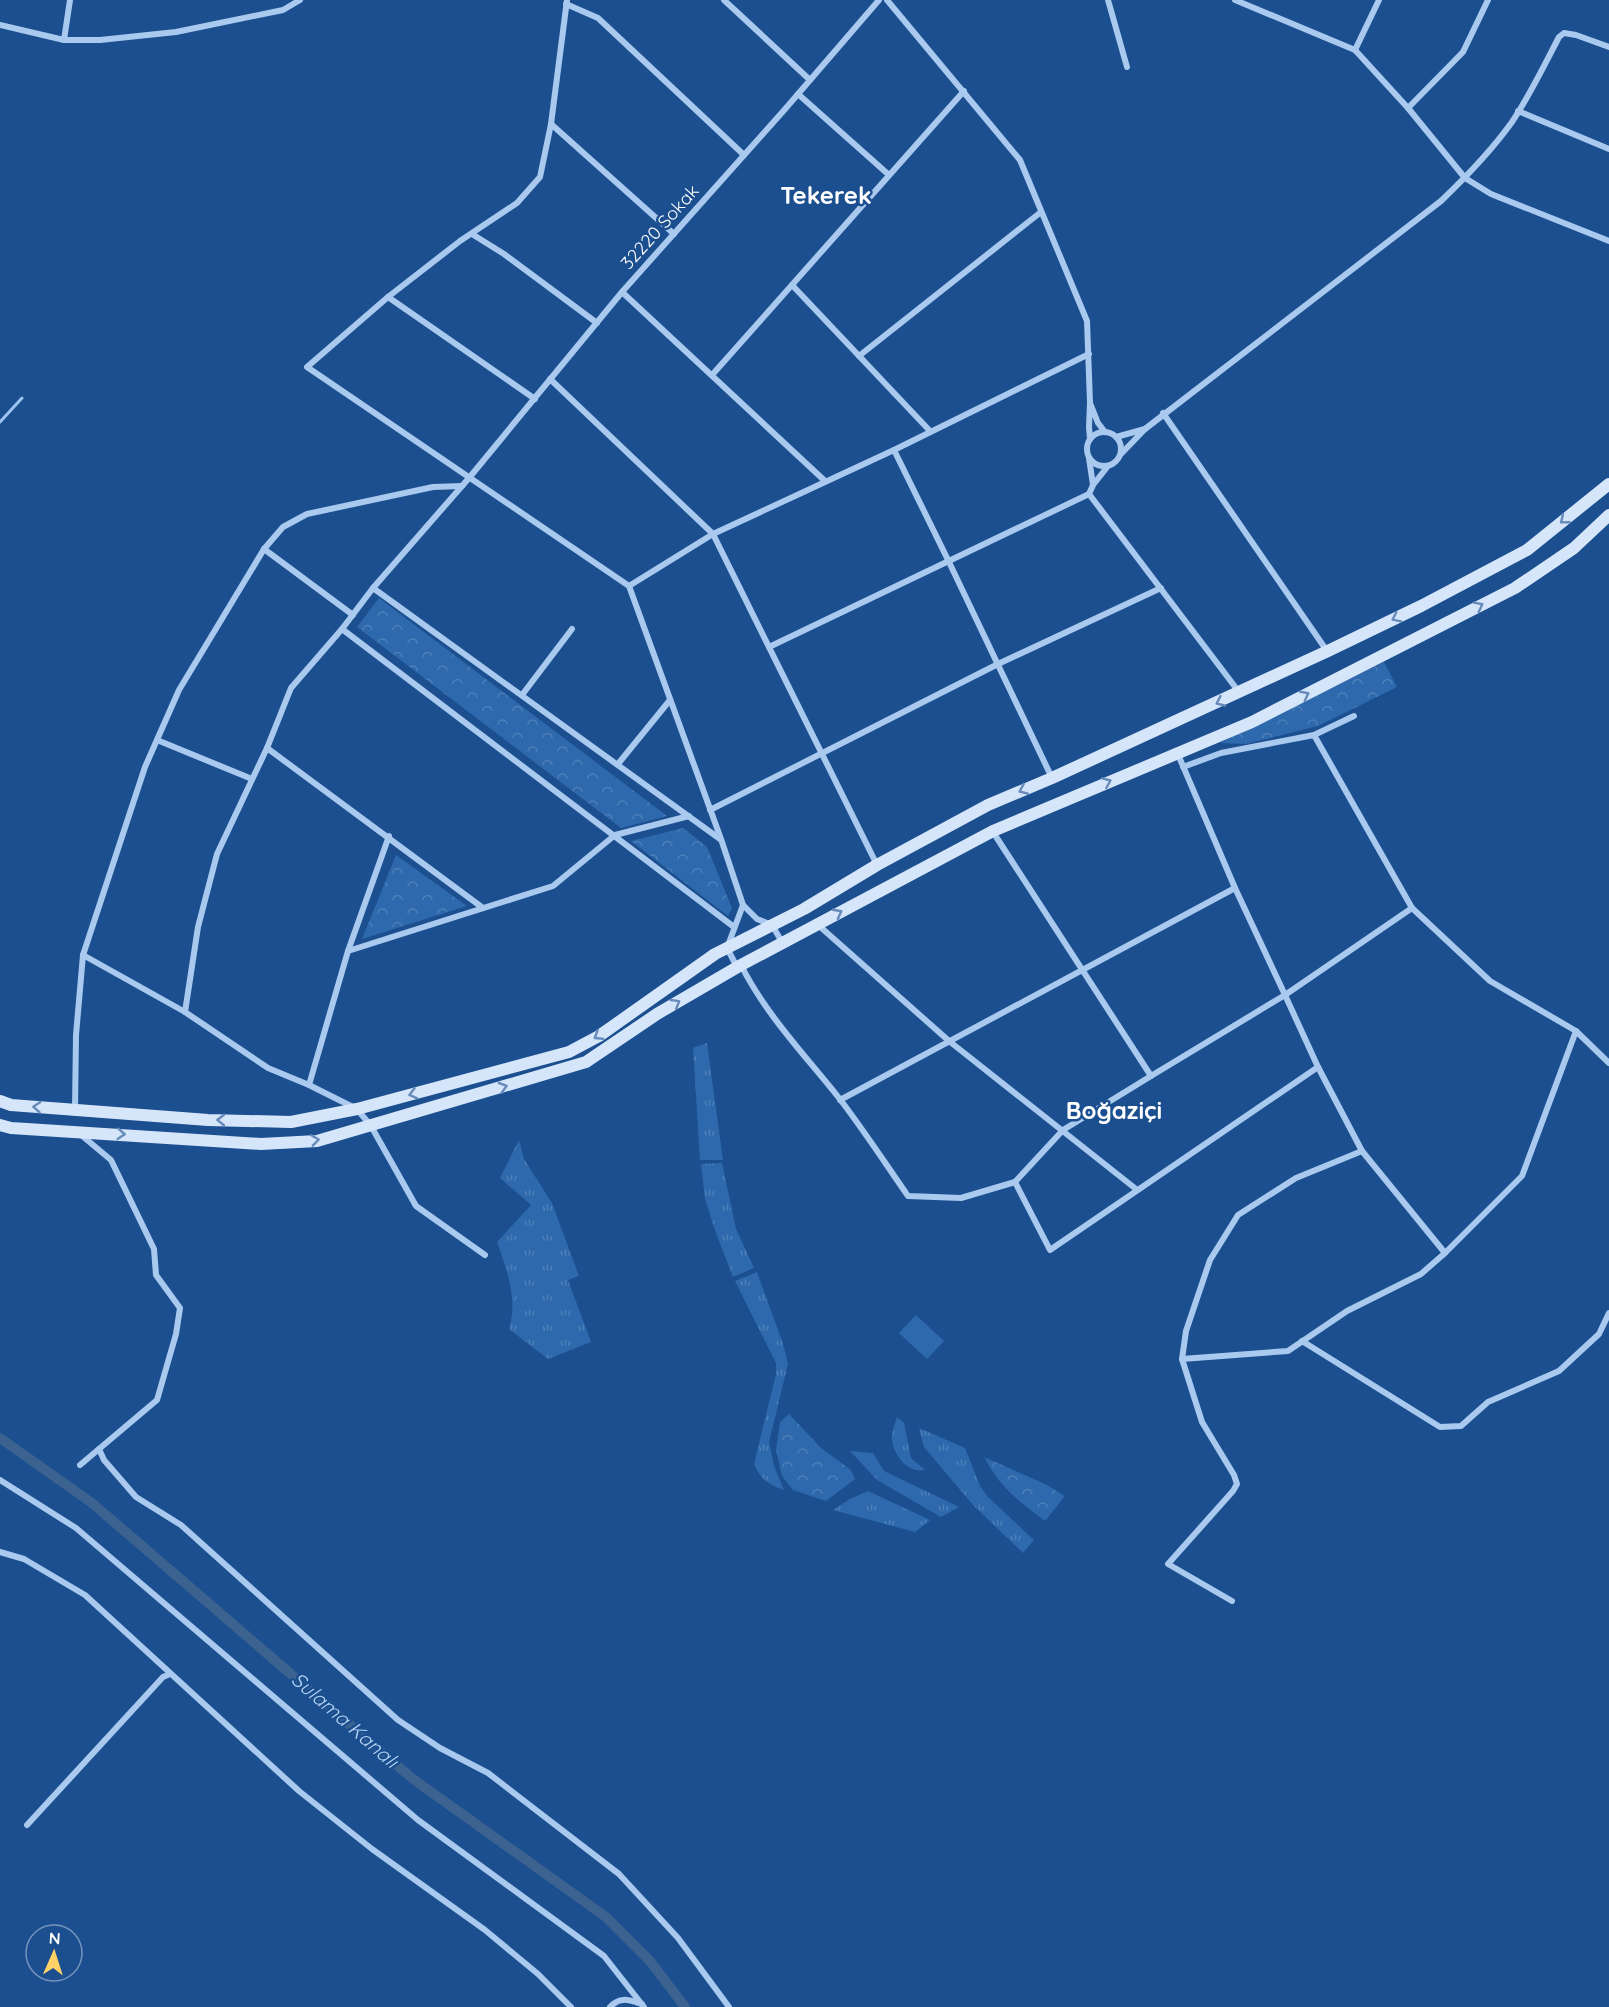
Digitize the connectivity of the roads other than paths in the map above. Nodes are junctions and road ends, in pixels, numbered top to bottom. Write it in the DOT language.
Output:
graph roads {
  1 [pos="70,0"];
  2 [pos="300,0"];
  3 [pos="724,0"];
  4 [pos="879,0"];
  5 [pos="887,0"];
  6 [pos="1108,0"];
  7 [pos="1235,0"];
  8 [pos="1379,0"];
  9 [pos="1488,0"];
  10 [pos="566,2"];
  11 [pos="0,25"];
  12 [pos="64,40"];
  13 [pos="1609,47"];
  14 [pos="1355,50"];
  15 [pos="1127,67"];
  16 [pos="810,80"];
  17 [pos="964,92"];
  18 [pos="798,94"];
  19 [pos="1408,108"];
  20 [pos="1518,111"];
  21 [pos="551,124"];
  22 [pos="1609,149"];
  23 [pos="744,156"];
  24 [pos="890,176"];
  25 [pos="1465,178"];
  26 [pos="1041,213"];
  27 [pos="472,234"];
  28 [pos="674,234"];
  29 [pos="1609,241"];
  30 [pos="792,285"];
  31 [pos="622,292"];
  32 [pos="388,297"];
  33 [pos="597,323"];
  34 [pos="1089,354"];
  35 [pos="859,356"];
  36 [pos="712,375"];
  37 [pos="550,379"];
  38 [pos="534,399"];
  39 [pos="1090,404"];
  40 [pos="1163,413"];
  41 [pos="1145,429"];
  42 [pos="930,431"];
  43 [pos="1105,432"];
  44 [pos="1116,437"];
  45 [pos="1090,439"];
  46 [pos="894,450"];
  47 [pos="1121,454"];
  48 [pos="1089,457"];
  49 [pos="1108,466"];
  50 [pos="469,478"];
  51 [pos="825,481"];
  52 [pos="1609,483"];
  53 [pos="1093,485"];
  54 [pos="462,486"];
  55 [pos="1089,495"];
  56 [pos="1609,515"];
  57 [pos="713,534"];
  58 [pos="264,549"];
  59 [pos="949,562"];
  60 [pos="628,586"];
  61 [pos="373,588"];
  62 [pos="1161,588"];
  63 [pos="353,615"];
  64 [pos="342,629"];
  65 [pos="572,629"];
  66 [pos="769,646"];
  67 [pos="1326,651"];
  68 [pos="998,664"];
  69 [pos="1239,693"];
  70 [pos="522,695"];
  71 [pos="670,700"];
  72 [pos="1354,716"];
  73 [pos="1314,735"];
  74 [pos="157,740"];
  75 [pos="267,748"];
  76 [pos="1177,752"];
  77 [pos="823,753"];
  78 [pos="618,764"];
  79 [pos="1183,767"];
  80 [pos="1052,778"];
  81 [pos="252,779"];
  82 [pos="710,810"];
  83 [pos="689,816"];
  84 [pos="993,831"];
  85 [pos="615,835"];
  86 [pos="389,836"];
  87 [pos="721,839"];
  88 [pos="877,865"];
  89 [pos="1234,888"];
  90 [pos="742,905"];
  91 [pos="483,908"];
  92 [pos="1412,908"];
  93 [pos="817,924"];
  94 [pos="772,925"];
  95 [pos="734,927"];
  96 [pos="782,942"];
  97 [pos="727,948"];
  98 [pos="348,951"];
  99 [pos="83,955"];
  100 [pos="739,966"];
  101 [pos="1082,970"];
  102 [pos="1285,995"];
  103 [pos="186,1012"];
  104 [pos="1576,1031"];
  105 [pos="949,1041"];
  106 [pos="1609,1063"];
  107 [pos="1318,1066"];
  108 [pos="1151,1076"];
  109 [pos="309,1085"];
  110 [pos="840,1100"];
  111 [pos="0,1101"];
  112 [pos="75,1109"];
  113 [pos="357,1109"];
  114 [pos="0,1125"];
  115 [pos="371,1126"];
  116 [pos="1063,1130"];
  117 [pos="77,1131"];
  118 [pos="1362,1151"];
  119 [pos="1015,1182"];
  120 [pos="1136,1189"];
  121 [pos="1445,1252"];
  122 [pos="485,1256"];
  123 [pos="1609,1313"];
  124 [pos="1302,1341"];
  125 [pos="1182,1359"];
  126 [pos="99,1449"];
  127 [pos="80,1465"];
  128 [pos="0,1480"];
  129 [pos="0,1552"];
  130 [pos="1232,1601"];
  131 [pos="170,1674"];
  132 [pos="27,1825"];
  133 [pos="643,2006"];
  134 [pos="571,2007"];
  135 [pos="610,2007"];
  136 [pos="729,2007"];
  1 -- 12 [label="street"];
  2 -- 12 [label="street"];
  3 -- 16 [label="street"];
  4 -- 16 [label="street, 32220 Sokak"];
  5 -- 17 [label="street"];
  6 -- 15 [label="street"];
  7 -- 14 [label="street"];
  8 -- 14 [label="street"];
  9 -- 19 [label="street"];
  10 -- 21 [label="street"];
  10 -- 23 [label="street"];
  11 -- 12 [label="street"];
  13 -- 20 [label="street"];
  14 -- 19 [label="street"];
  16 -- 18 [label="street, 32220 Sokak"];
  17 -- 24 [label="street"];
  17 -- 26 [label="street"];
  18 -- 23 [label="street, 32220 Sokak"];
  18 -- 24 [label="street"];
  19 -- 25 [label="street"];
  20 -- 22 [label="street"];
  20 -- 25 [label="street"];
  21 -- 27 [label="street"];
  21 -- 28 [label="street"];
  23 -- 28 [label="street, 32220 Sokak"];
  24 -- 30 [label="street"];
  25 -- 29 [label="street"];
  25 -- 40 [label="street"];
  26 -- 34 [label="street"];
  26 -- 35 [label="street"];
  27 -- 32 [label="street"];
  27 -- 33 [label="street"];
  28 -- 31 [label="street, 32220 Sokak"];
  30 -- 35 [label="street"];
  30 -- 36 [label="street"];
  31 -- 33 [label="street, 32220 Sokak"];
  31 -- 36 [label="street"];
  32 -- 38 [label="street"];
  32 -- 50 [label="street"];
  33 -- 37 [label="street, 32220 Sokak"];
  34 -- 39 [label="street"];
  34 -- 42 [label="street"];
  35 -- 42 [label="street"];
  36 -- 51 [label="street"];
  37 -- 38 [label="street, 32220 Sokak"];
  37 -- 57 [label="street"];
  38 -- 50 [label="street, 32220 Sokak"];
  39 -- 43 [label="street"];
  39 -- 45 [label="street"];
  40 -- 41 [label="street"];
  40 -- 67 [label="street"];
  41 -- 44 [label="street"];
  41 -- 47 [label="street"];
  42 -- 46 [label="street"];
  43 -- 44 [label="street"];
  43 -- 45 [label="street"];
  44 -- 47 [label="street"];
  45 -- 48 [label="street"];
  46 -- 51 [label="street"];
  46 -- 59 [label="street"];
  47 -- 49 [label="street"];
  48 -- 49 [label="street"];
  48 -- 53 [label="street"];
  49 -- 53 [label="street"];
  50 -- 54 [label="street, 32220 Sokak"];
  50 -- 60 [label="street"];
  51 -- 57 [label="street"];
  52 -- 67 [label="main road, one-way"];
  53 -- 55 [label="street"];
  54 -- 58 [label="street"];
  54 -- 61 [label="street, 32220 Sokak"];
  55 -- 59 [label="street"];
  55 -- 62 [label="street"];
  76 -- 56 [label="main road, one-way"];
  57 -- 60 [label="street"];
  57 -- 66 [label="street"];
  58 -- 63 [label="street"];
  58 -- 74 [label="street"];
  59 -- 66 [label="street"];
  59 -- 68 [label="street"];
  60 -- 71 [label="street"];
  61 -- 63 [label="street, 32220 Sokak"];
  61 -- 70 [label="street"];
  62 -- 68 [label="street"];
  62 -- 69 [label="street"];
  63 -- 64 [label="street, 32220 Sokak"];
  64 -- 75 [label="street, 32220 Sokak"];
  64 -- 85 [label="street"];
  65 -- 70 [label="street"];
  66 -- 77 [label="street"];
  67 -- 69 [label="main road"];
  68 -- 77 [label="street"];
  68 -- 80 [label="street"];
  69 -- 80 [label="main road, one-way"];
  70 -- 78 [label="street"];
  71 -- 78 [label="street"];
  71 -- 82 [label="street"];
  72 -- 73 [label="street"];
  73 -- 79 [label="street"];
  73 -- 92 [label="street"];
  74 -- 81 [label="street"];
  74 -- 99 [label="street"];
  75 -- 81 [label="street, 32220 Sokak"];
  75 -- 86 [label="street"];
  76 -- 79 [label="street"];
  84 -- 76 [label="main road, one-way"];
  77 -- 82 [label="street"];
  77 -- 88 [label="street"];
  78 -- 83 [label="street"];
  79 -- 89 [label="street"];
  80 -- 88 [label="main road, one-way"];
  81 -- 103 [label="street, 32220 Sokak"];
  82 -- 87 [label="street"];
  83 -- 85 [label="street"];
  83 -- 87 [label="street"];
  93 -- 84 [label="main road, one-way"];
  84 -- 101 [label="street"];
  85 -- 91 [label="street"];
  85 -- 95 [label="street"];
  86 -- 91 [label="street"];
  86 -- 98 [label="street"];
  87 -- 90 [label="street"];
  88 -- 94 [label="main road"];
  89 -- 101 [label="street"];
  89 -- 102 [label="street"];
  90 -- 94 [label="street"];
  90 -- 95 [label="street"];
  91 -- 98 [label="street"];
  92 -- 102 [label="street"];
  92 -- 104 [label="street"];
  93 -- 96 [label="main road"];
  93 -- 105 [label="street"];
  94 -- 96 [label="street"];
  94 -- 97 [label="main road"];
  95 -- 97 [label="street"];
  96 -- 100 [label="main road"];
  97 -- 100 [label="street"];
  97 -- 113 [label="main road, one-way"];
  98 -- 109 [label="street"];
  99 -- 103 [label="street"];
  99 -- 112 [label="street"];
  100 -- 110 [label="street"];
  115 -- 100 [label="main road, one-way"];
  101 -- 105 [label="street"];
  101 -- 108 [label="street"];
  102 -- 107 [label="street"];
  102 -- 108 [label="street"];
  103 -- 109 [label="street"];
  104 -- 106 [label="street"];
  104 -- 121 [label="street"];
  105 -- 110 [label="street"];
  105 -- 116 [label="street"];
  107 -- 118 [label="street"];
  107 -- 120 [label="street"];
  108 -- 116 [label="street"];
  109 -- 113 [label="street"];
  110 -- 119 [label="street"];
  112 -- 111 [label="main road, one-way"];
  113 -- 112 [label="main road, one-way"];
  113 -- 115 [label="street"];
  114 -- 117 [label="main road"];
  117 -- 115 [label="main road, one-way"];
  115 -- 122 [label="street"];
  116 -- 119 [label="street"];
  116 -- 120 [label="street"];
  117 -- 126 [label="street"];
  118 -- 121 [label="street"];
  118 -- 125 [label="street"];
  119 -- 120 [label="street"];
  121 -- 124 [label="street"];
  123 -- 124 [label="street"];
  124 -- 125 [label="street"];
  125 -- 130 [label="street"];
  126 -- 127 [label="street"];
  126 -- 136 [label="street"];
  128 -- 133 [label="street"];
  129 -- 131 [label="street"];
  131 -- 132 [label="street"];
  131 -- 134 [label="street"];
  133 -- 135 [label="street"];
}
